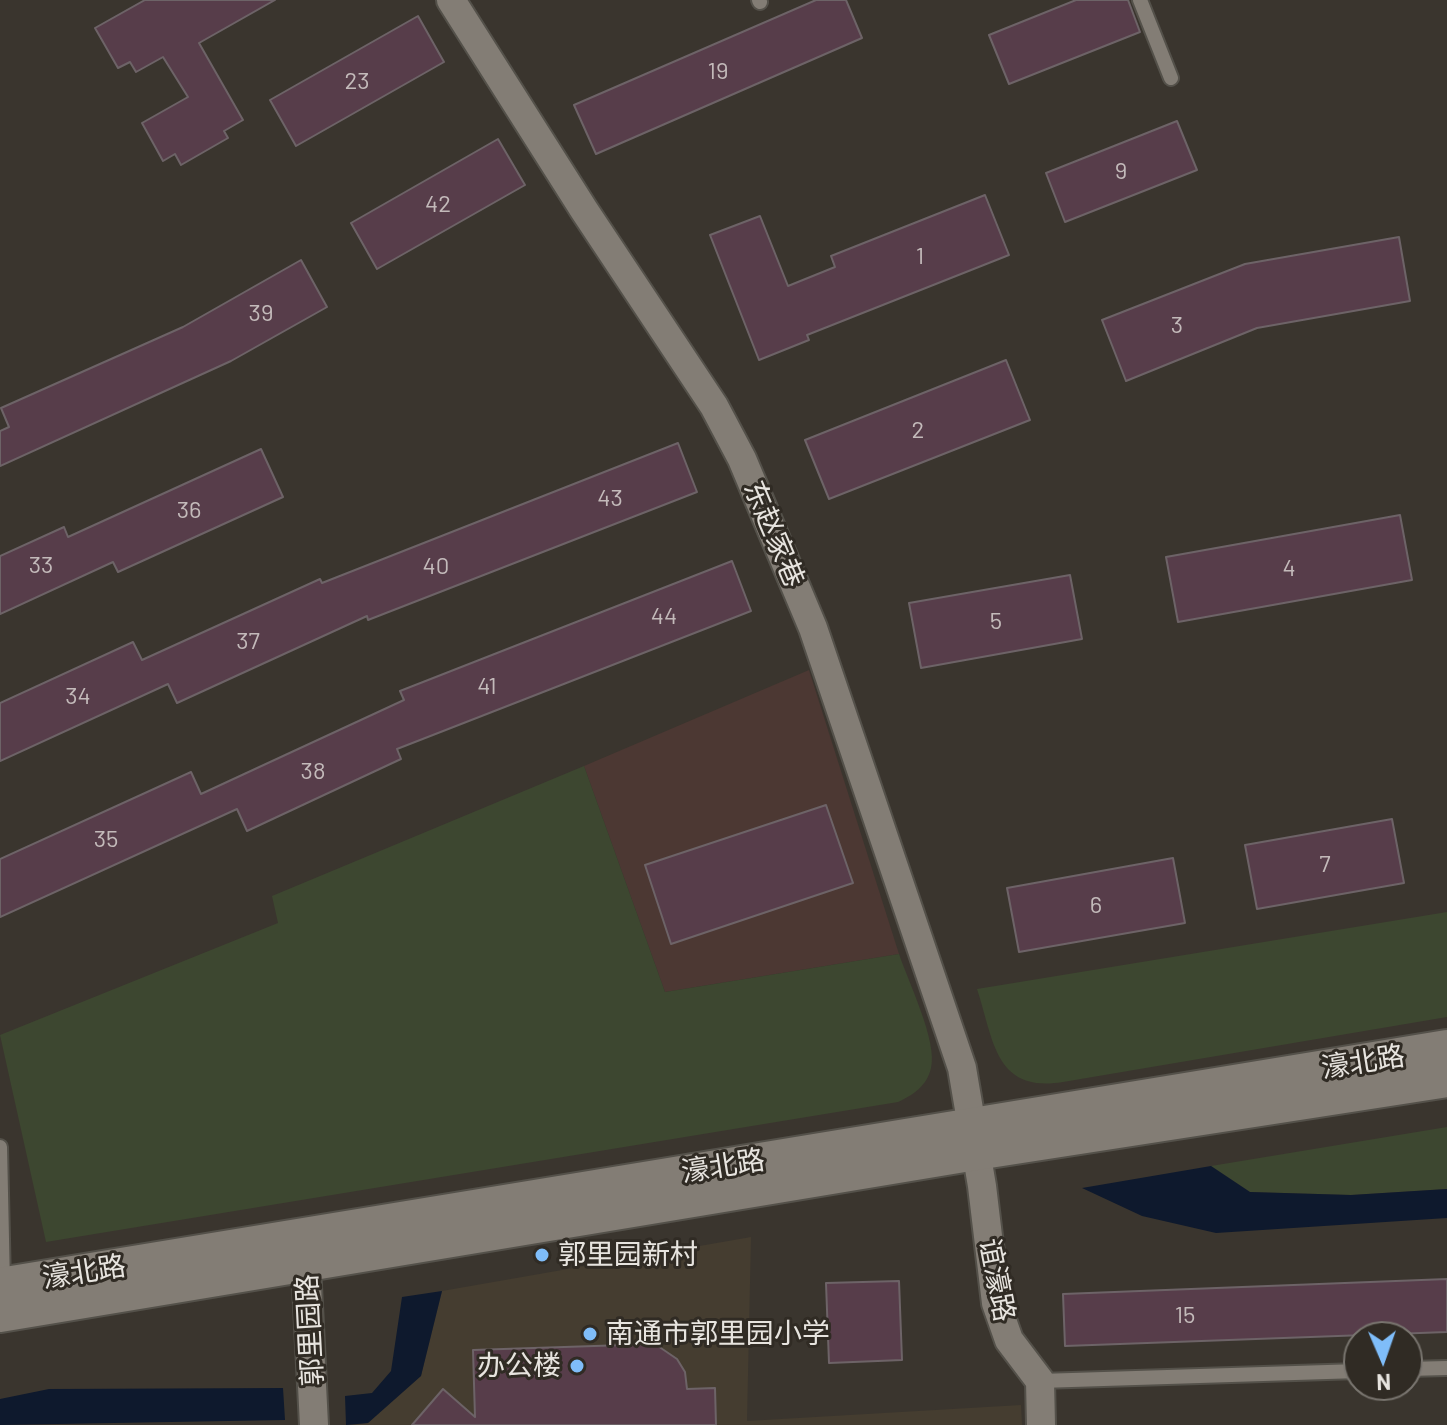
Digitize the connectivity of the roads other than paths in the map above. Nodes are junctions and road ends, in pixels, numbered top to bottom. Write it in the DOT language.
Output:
graph roads {
  1 [pos="451,0"];
  2 [pos="1140,0"];
  3 [pos="1171,78"];
  4 [pos="1447,1048"];
  5 [pos="1447,1079"];
  6 [pos="974,1138"];
  7 [pos="0,1147"];
  8 [pos="306,1250"];
  9 [pos="1,1295"];
  10 [pos="1447,1368"];
  11 [pos="1423,1369"];
  12 [pos="1343,1372"];
  13 [pos="1040,1381"];
  14 [pos="314,1425"];
  15 [pos="1041,1425"];
  1 -- 6 [label="street, 东赵家巷"];
  2 -- 3 [label="lane"];
  4 -- 6 [label="street, 濠北路"];
  5 -- 6 [label="street, 濠北路"];
  6 -- 8 [label="street, 濠北路"];
  6 -- 13 [label="street, 谊濠路"];
  7 -- 9 [label="lane"];
  8 -- 9 [label="street, 濠北路"];
  8 -- 14 [label="street, 郭里园路"];
  10 -- 11 [label="lane"];
  12 -- 13 [label="lane"];
  13 -- 15 [label="street"];
}
